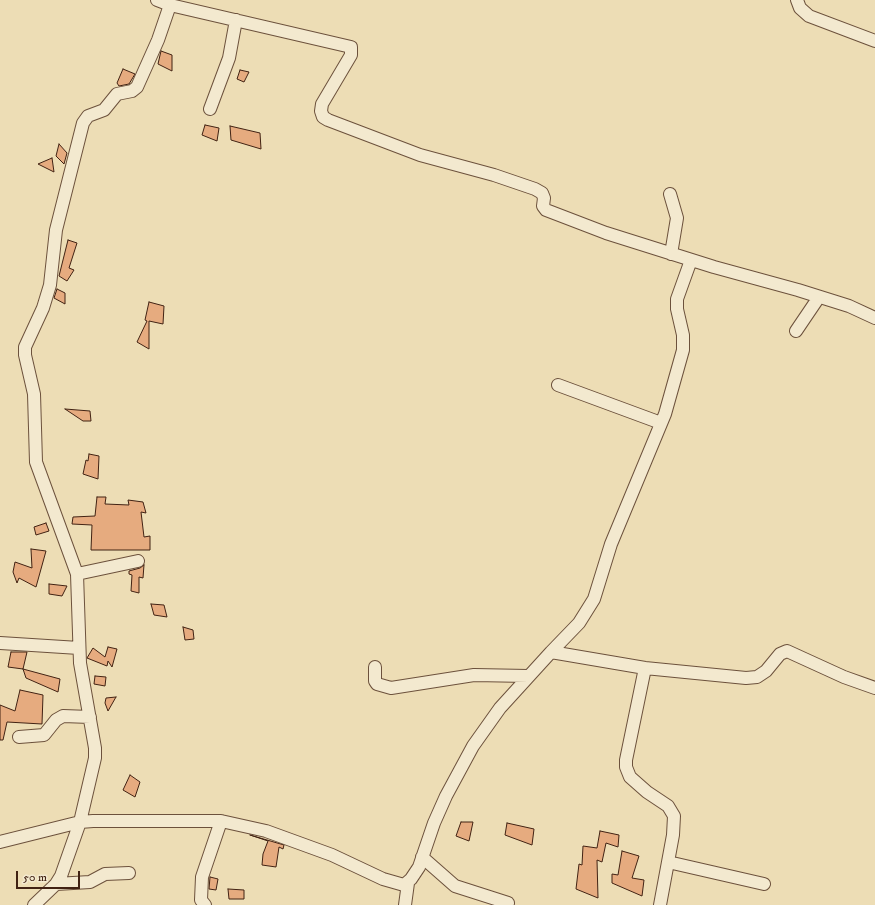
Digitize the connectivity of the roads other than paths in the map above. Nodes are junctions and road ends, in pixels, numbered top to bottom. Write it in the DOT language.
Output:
graph roads {
  1 [pos="157,0"];
  2 [pos="797,0"];
  3 [pos="170,5"];
  4 [pos="236,20"];
  5 [pos="875,41"];
  6 [pos="210,109"];
  7 [pos="670,194"];
  8 [pos="671,254"];
  9 [pos="691,260"];
  10 [pos="819,297"];
  11 [pos="875,318"];
  12 [pos="796,331"];
  13 [pos="558,385"];
  14 [pos="661,423"];
  15 [pos="138,561"];
  16 [pos="77,574"];
  17 [pos="0,643"];
  18 [pos="79,648"];
  19 [pos="551,652"];
  20 [pos="375,667"];
  21 [pos="645,668"];
  22 [pos="528,676"];
  23 [pos="875,688"];
  24 [pos="90,717"];
  25 [pos="19,737"];
  26 [pos="222,821"];
  27 [pos="80,822"];
  28 [pos="0,842"];
  29 [pos="422,857"];
  30 [pos="668,862"];
  31 [pos="129,873"];
  32 [pos="408,882"];
  33 [pos="56,884"];
  34 [pos="764,884"];
  35 [pos="508,903"];
  36 [pos="34,905"];
  37 [pos="205,905"];
  38 [pos="405,905"];
  39 [pos="660,905"];
  1 -- 3 [label="street"];
  2 -- 5 [label="street"];
  3 -- 4 [label="street"];
  3 -- 16 [label="street"];
  4 -- 6 [label="street"];
  4 -- 8 [label="street"];
  7 -- 8 [label="street"];
  8 -- 9 [label="street"];
  9 -- 10 [label="street"];
  9 -- 14 [label="street"];
  10 -- 11 [label="street"];
  10 -- 12 [label="street"];
  13 -- 14 [label="street"];
  14 -- 19 [label="street"];
  15 -- 16 [label="street"];
  16 -- 18 [label="street"];
  17 -- 18 [label="street"];
  18 -- 24 [label="street"];
  19 -- 21 [label="street"];
  19 -- 22 [label="street"];
  20 -- 22 [label="street"];
  21 -- 23 [label="street"];
  21 -- 30 [label="street"];
  22 -- 29 [label="street"];
  24 -- 25 [label="street"];
  24 -- 27 [label="street"];
  26 -- 27 [label="street"];
  26 -- 32 [label="street"];
  26 -- 37 [label="street"];
  27 -- 28 [label="street"];
  27 -- 33 [label="street"];
  29 -- 32 [label="street"];
  29 -- 35 [label="street"];
  30 -- 34 [label="street"];
  30 -- 39 [label="street"];
  31 -- 33 [label="street"];
  32 -- 38 [label="street"];
  33 -- 36 [label="street"];
}
